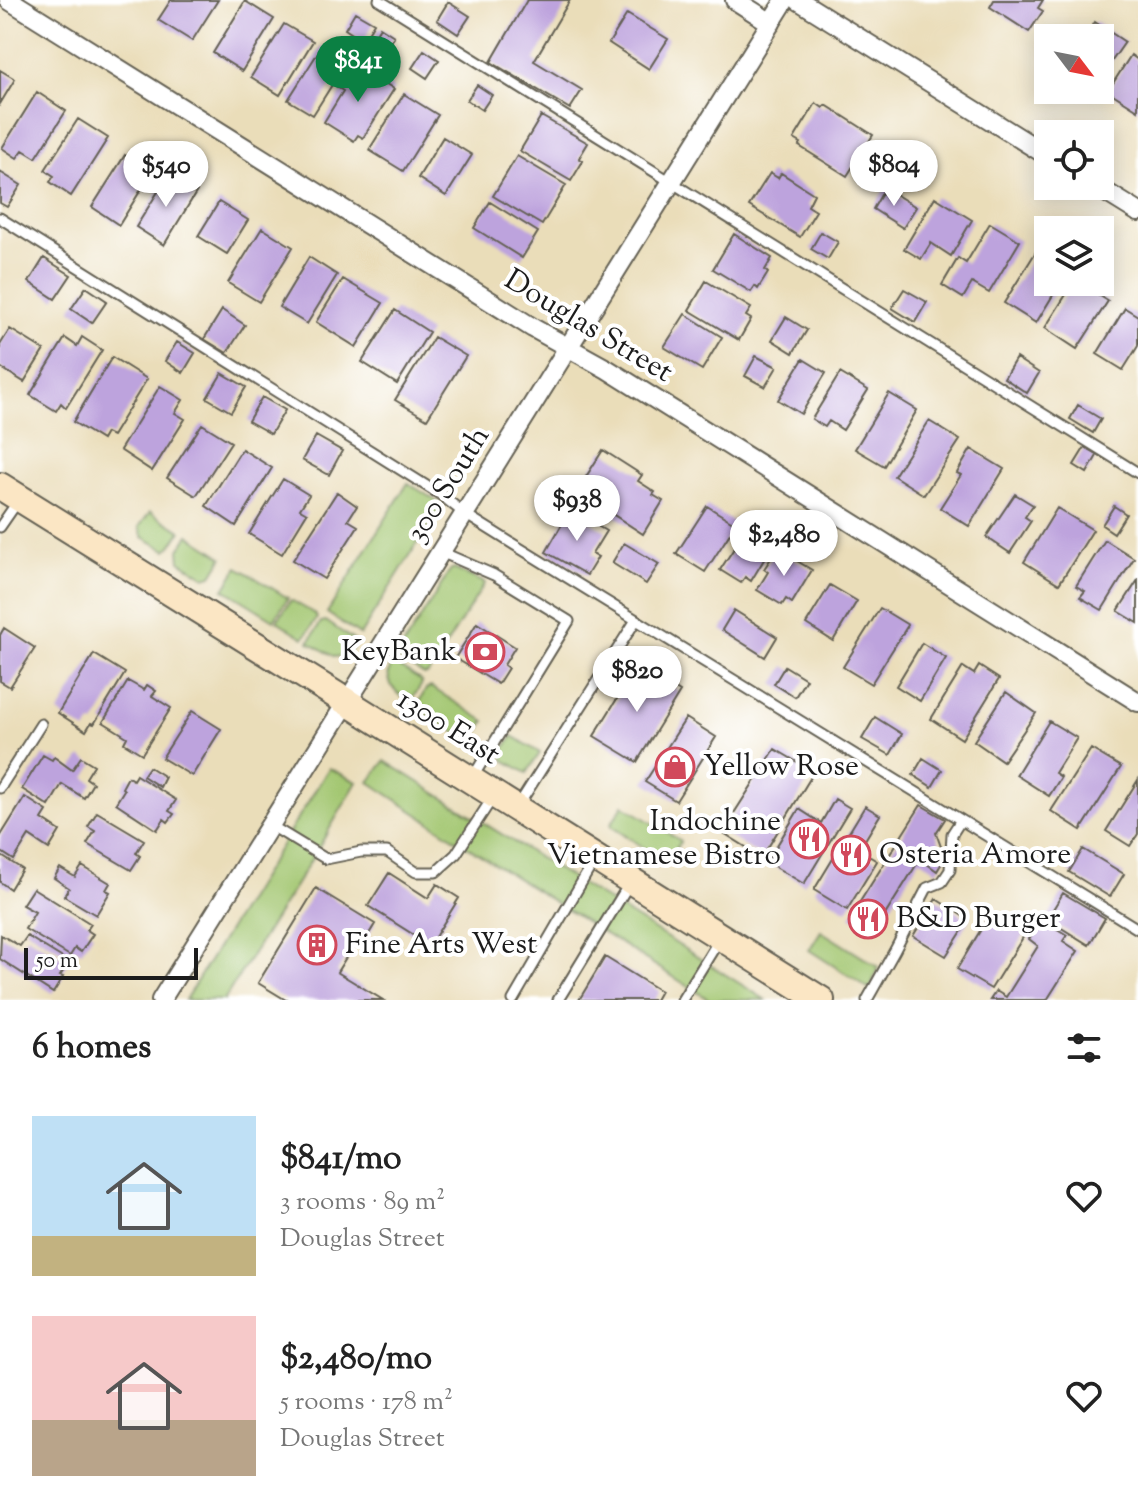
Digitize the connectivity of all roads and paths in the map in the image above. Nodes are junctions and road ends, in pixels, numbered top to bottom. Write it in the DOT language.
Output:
graph roads {
  1 [pos="9,0"];
  2 [pos="379,0"];
  3 [pos="735,0"];
  4 [pos="785,0"];
  5 [pos="798,0"];
  6 [pos="771,23"];
  7 [pos="1034,147"];
  8 [pos="672,181"];
  9 [pos="1114,197"];
  10 [pos="1138,212"];
  11 [pos="0,218"];
  12 [pos="568,348"];
  13 [pos="1138,473"];
  14 [pos="10,492"];
  15 [pos="465,514"];
  16 [pos="0,527"];
  17 [pos="441,552"];
  18 [pos="636,620"];
  19 [pos="347,702"];
  20 [pos="1138,702"];
  21 [pos="41,724"];
  22 [pos="471,780"];
  23 [pos="0,788"];
  24 [pos="505,802"];
  25 [pos="961,820"];
  26 [pos="270,825"];
  27 [pos="595,859"];
  28 [pos="631,881"];
  29 [pos="1138,929"];
  30 [pos="721,937"];
  31 [pos="161,1000"];
  32 [pos="513,1000"];
  33 [pos="558,1000"];
  34 [pos="682,1000"];
  35 [pos="821,1000"];
  36 [pos="867,1000"];
  1 -- 12 [label="street, Douglas Street"];
  2 -- 8 [label="lane"];
  3 -- 6 [label="street"];
  4 -- 6 [label="street, 300 South"];
  5 -- 7 [label="street"];
  6 -- 8 [label="street, 300 South"];
  8 -- 12 [label="street, 300 South"];
  8 -- 13 [label="lane"];
  9 -- 10 [label="street"];
  11 -- 15 [label="lane"];
  12 -- 15 [label="street, 300 South"];
  12 -- 20 [label="street, Douglas Street"];
  14 -- 16 [label="lane"];
  14 -- 19 [label="main road, 1300 East"];
  15 -- 17 [label="street, 300 South"];
  15 -- 18 [label="lane"];
  17 -- 19 [label="street, 300 South"];
  17 -- 22 [label="lane"];
  18 -- 24 [label="lane"];
  18 -- 25 [label="lane"];
  19 -- 22 [label="main road, 1300 East"];
  19 -- 26 [label="street, 300 South"];
  21 -- 23 [label="lane"];
  22 -- 24 [label="main road, 1300 East"];
  24 -- 26 [label="lane"];
  24 -- 27 [label="main road, 1300 East"];
  25 -- 29 [label="lane"];
  25 -- 36 [label="lane"];
  26 -- 31 [label="street, 300 South"];
  27 -- 28 [label="main road, 1300 East"];
  27 -- 32 [label="lane"];
  28 -- 30 [label="main road, 1300 East"];
  28 -- 33 [label="lane"];
  30 -- 34 [label="lane"];
  30 -- 35 [label="main road, 1300 East"];
}
